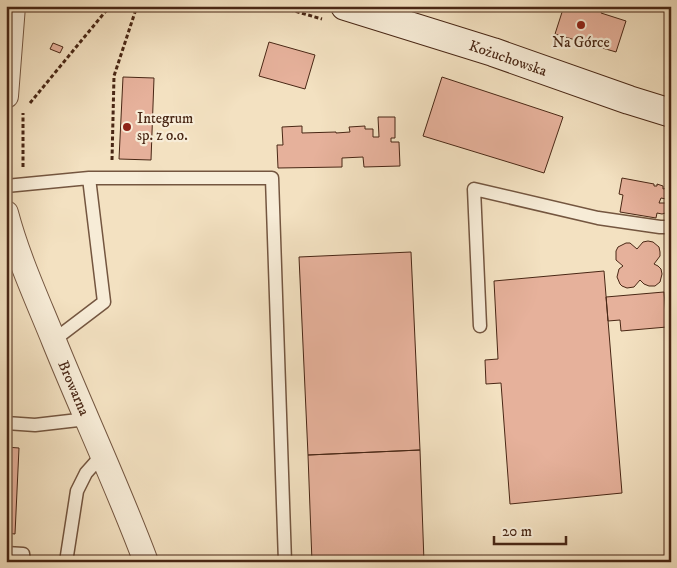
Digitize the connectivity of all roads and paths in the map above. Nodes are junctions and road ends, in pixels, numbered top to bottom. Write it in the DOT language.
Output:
graph roads {
  1 [pos="13,6"];
  2 [pos="112,6"];
  3 [pos="137,6"];
  4 [pos="277,6"];
  5 [pos="344,6"];
  6 [pos="386,13"];
  7 [pos="314,17"];
  8 [pos="15,104"];
  9 [pos="29,104"];
  10 [pos="671,113"];
  11 [pos="89,178"];
  12 [pos="112,178"];
  13 [pos="24,184"];
  14 [pos="6,186"];
  15 [pos="6,213"];
  16 [pos="671,227"];
  17 [pos="12,255"];
  18 [pos="480,326"];
  19 [pos="54,340"];
  20 [pos="87,419"];
  21 [pos="6,423"];
  22 [pos="102,455"];
  23 [pos="6,553"];
  24 [pos="24,562"];
  25 [pos="66,562"];
  26 [pos="146,562"];
  27 [pos="285,562"];
  1 -- 8 [label="street"];
  2 -- 9 [label="path"];
  3 -- 12 [label="path"];
  4 -- 7 [label="path"];
  5 -- 6 [label="main road, Kożuchowska"];
  6 -- 10 [label="main road, Kożuchowska"];
  8 -- 13 [label="path"];
  11 -- 12 [label="lane"];
  11 -- 13 [label="lane"];
  11 -- 19 [label="lane"];
  12 -- 27 [label="lane"];
  13 -- 14 [label="lane"];
  15 -- 17 [label="street, Browarna"];
  16 -- 18 [label="lane"];
  17 -- 19 [label="street, Browarna"];
  19 -- 20 [label="street, Browarna"];
  20 -- 21 [label="lane"];
  20 -- 22 [label="street, Browarna"];
  22 -- 25 [label="lane"];
  22 -- 26 [label="street, Browarna"];
  23 -- 24 [label="lane"];
}
